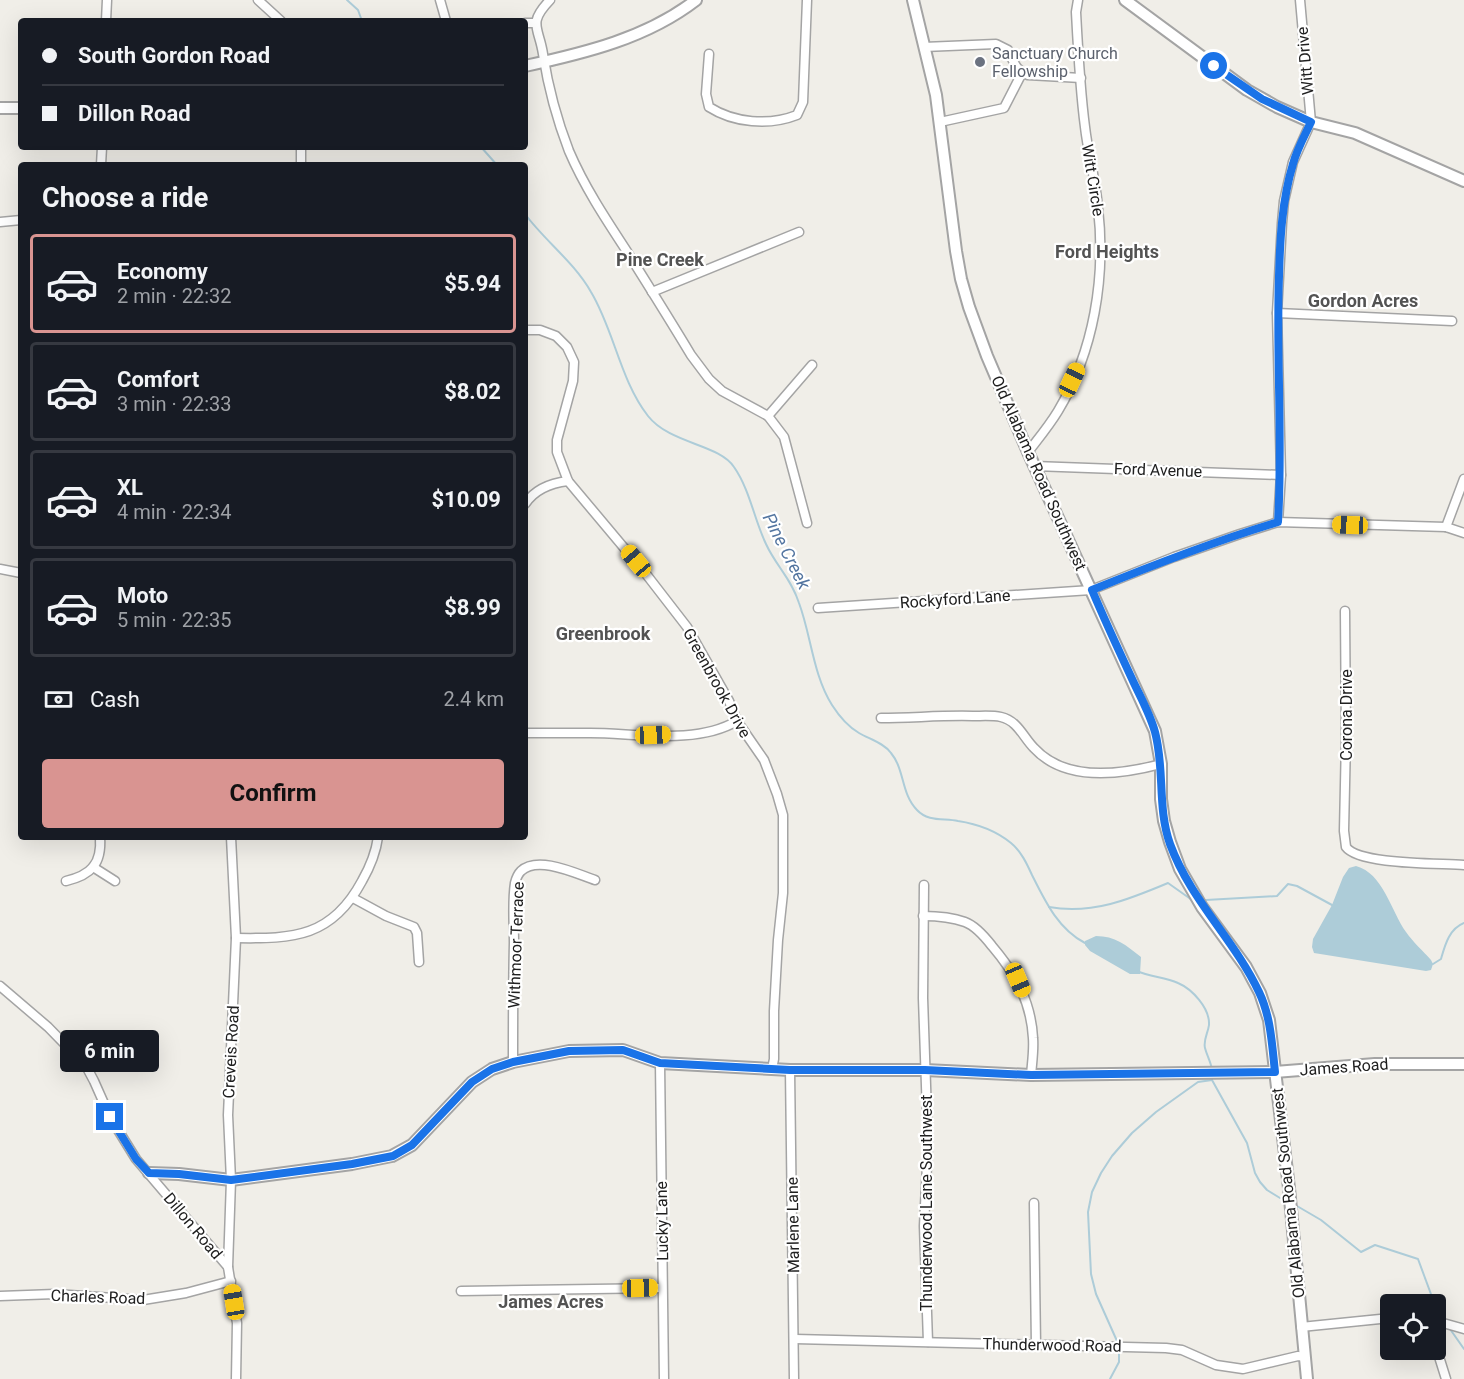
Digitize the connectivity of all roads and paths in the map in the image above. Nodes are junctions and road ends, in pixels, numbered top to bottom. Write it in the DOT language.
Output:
graph roads {
  1 [pos="107,0"];
  2 [pos="258,0"];
  3 [pos="440,0"];
  4 [pos="550,0"];
  5 [pos="696,0"];
  6 [pos="807,0"];
  7 [pos="913,0"];
  8 [pos="1078,0"];
  9 [pos="1125,0"];
  10 [pos="1300,0"];
  11 [pos="106,18"];
  12 [pos="278,18"];
  13 [pos="445,18"];
  14 [pos="528,23"];
  15 [pos="537,23"];
  16 [pos="924,47"];
  17 [pos="709,54"];
  18 [pos="545,62"];
  19 [pos="528,65"];
  20 [pos="1022,73"];
  21 [pos="1081,78"];
  22 [pos="0,108"];
  23 [pos="18,108"];
  24 [pos="940,122"];
  25 [pos="1311,122"];
  26 [pos="1464,181"];
  27 [pos="18,220"];
  28 [pos="0,222"];
  29 [pos="799,232"];
  30 [pos="652,292"];
  31 [pos="1277,313"];
  32 [pos="1452,321"];
  33 [pos="528,330"];
  34 [pos="812,364"];
  35 [pos="768,416"];
  36 [pos="1028,452"];
  37 [pos="1034,466"];
  38 [pos="1281,475"];
  39 [pos="1464,479"];
  40 [pos="568,481"];
  41 [pos="528,500"];
  42 [pos="1278,522"];
  43 [pos="807,523"];
  44 [pos="1446,527"];
  45 [pos="1464,533"];
  46 [pos="0,569"];
  47 [pos="18,572"];
  48 [pos="1092,590"];
  49 [pos="818,608"];
  50 [pos="1345,611"];
  51 [pos="881,718"];
  52 [pos="737,721"];
  53 [pos="528,733"];
  54 [pos="1161,764"];
  55 [pos="100,840"];
  56 [pos="231,840"];
  57 [pos="377,840"];
  58 [pos="1464,865"];
  59 [pos="93,867"];
  60 [pos="595,880"];
  61 [pos="66,881"];
  62 [pos="115,881"];
  63 [pos="924,885"];
  64 [pos="353,898"];
  65 [pos="923,916"];
  66 [pos="236,938"];
  67 [pos="419,962"];
  68 [pos="0,986"];
  69 [pos="513,1062"];
  70 [pos="660,1063"];
  71 [pos="1464,1064"];
  72 [pos="772,1069"];
  73 [pos="790,1070"];
  74 [pos="925,1070"];
  75 [pos="1275,1072"];
  76 [pos="1031,1075"];
  77 [pos="149,1173"];
  78 [pos="231,1180"];
  79 [pos="1034,1203"];
  80 [pos="228,1267"];
  81 [pos="231,1281"];
  82 [pos="662,1288"];
  83 [pos="461,1291"];
  84 [pos="0,1296"];
  85 [pos="1380,1319"];
  86 [pos="1446,1323"];
  87 [pos="1301,1327"];
  88 [pos="1464,1329"];
  89 [pos="795,1339"];
  90 [pos="928,1342"];
  91 [pos="1036,1345"];
  92 [pos="1305,1357"];
  93 [pos="1440,1360"];
  94 [pos="236,1379"];
  95 [pos="664,1379"];
  96 [pos="794,1379"];
  97 [pos="1307,1379"];
  98 [pos="1446,1379"];
  1 -- 11 [label="street"];
  2 -- 12 [label="street"];
  3 -- 13 [label="street"];
  4 -- 15 [label="street"];
  5 -- 18 [label="street"];
  6 -- 17 [label="street"];
  7 -- 16 [label="street, Old Alabama Road Southwest"];
  8 -- 21 [label="street, Witt Circle"];
  9 -- 25 [label="street"];
  10 -- 25 [label="street, Witt Drive"];
  14 -- 15 [label="street"];
  15 -- 18 [label="street"];
  16 -- 20 [label="street"];
  16 -- 24 [label="street, Old Alabama Road Southwest"];
  18 -- 19 [label="street"];
  18 -- 30 [label="street"];
  20 -- 21 [label="street"];
  20 -- 24 [label="street"];
  21 -- 36 [label="street, Witt Circle"];
  22 -- 23 [label="street"];
  24 -- 36 [label="street, Old Alabama Road Southwest"];
  25 -- 26 [label="street"];
  25 -- 31 [label="street"];
  27 -- 28 [label="street"];
  29 -- 30 [label="street"];
  30 -- 35 [label="street"];
  31 -- 32 [label="street"];
  31 -- 38 [label="street"];
  33 -- 40 [label="street, Greenbrook Drive"];
  34 -- 35 [label="street"];
  35 -- 43 [label="street"];
  36 -- 37 [label="street, Old Alabama Road Southwest"];
  37 -- 38 [label="street, Ford Avenue"];
  37 -- 48 [label="street, Old Alabama Road Southwest"];
  38 -- 42 [label="street"];
  39 -- 44 [label="street"];
  40 -- 41 [label="street"];
  40 -- 52 [label="street, Greenbrook Drive"];
  42 -- 44 [label="street, Rockyford Lane"];
  42 -- 48 [label="street, Rockyford Lane"];
  44 -- 45 [label="street, Rockyford Lane"];
  46 -- 47 [label="street"];
  48 -- 49 [label="street, Rockyford Lane"];
  48 -- 54 [label="street, Old Alabama Road Southwest"];
  50 -- 58 [label="street, Corona Drive"];
  51 -- 54 [label="street"];
  52 -- 53 [label="street"];
  52 -- 72 [label="street, Greenbrook Drive"];
  54 -- 75 [label="street, Old Alabama Road Southwest"];
  55 -- 59 [label="street"];
  56 -- 66 [label="street, Creveis Road"];
  57 -- 64 [label="street"];
  59 -- 61 [label="street"];
  59 -- 62 [label="street"];
  60 -- 69 [label="street, Withmoor Terrace"];
  63 -- 65 [label="street, Thunderwood Lane Southwest"];
  64 -- 66 [label="street"];
  64 -- 67 [label="street"];
  65 -- 74 [label="street, Thunderwood Lane Southwest"];
  65 -- 76 [label="street"];
  66 -- 78 [label="street, Creveis Road"];
  68 -- 77 [label="street, Dillon Road"];
  69 -- 70 [label="street, James Road"];
  69 -- 78 [label="street, James Road"];
  70 -- 72 [label="street, James Road"];
  70 -- 82 [label="street, Lucky Lane"];
  71 -- 75 [label="street, James Road"];
  72 -- 73 [label="street, James Road"];
  73 -- 74 [label="street, James Road"];
  73 -- 89 [label="street, Marlene Lane"];
  74 -- 76 [label="street, James Road"];
  74 -- 90 [label="street, Thunderwood Lane Southwest"];
  75 -- 76 [label="street, James Road"];
  75 -- 87 [label="street, Old Alabama Road Southwest"];
  77 -- 78 [label="street, James Road"];
  77 -- 80 [label="street, Dillon Road"];
  78 -- 80 [label="street, Creveis Road"];
  79 -- 91 [label="street"];
  80 -- 81 [label="street, Dillon Road"];
  81 -- 84 [label="street, Charles Road"];
  81 -- 94 [label="street, Dillon Road"];
  82 -- 83 [label="street"];
  82 -- 95 [label="street, Lucky Lane"];
  85 -- 87 [label="street"];
  86 -- 88 [label="street"];
  87 -- 92 [label="street, Old Alabama Road Southwest"];
  89 -- 90 [label="street, Thunderwood Road"];
  89 -- 96 [label="street, Marlene Lane"];
  90 -- 91 [label="street, Thunderwood Road"];
  91 -- 92 [label="street, Thunderwood Road"];
  92 -- 97 [label="street, Old Alabama Road Southwest"];
  93 -- 98 [label="street"];
}
